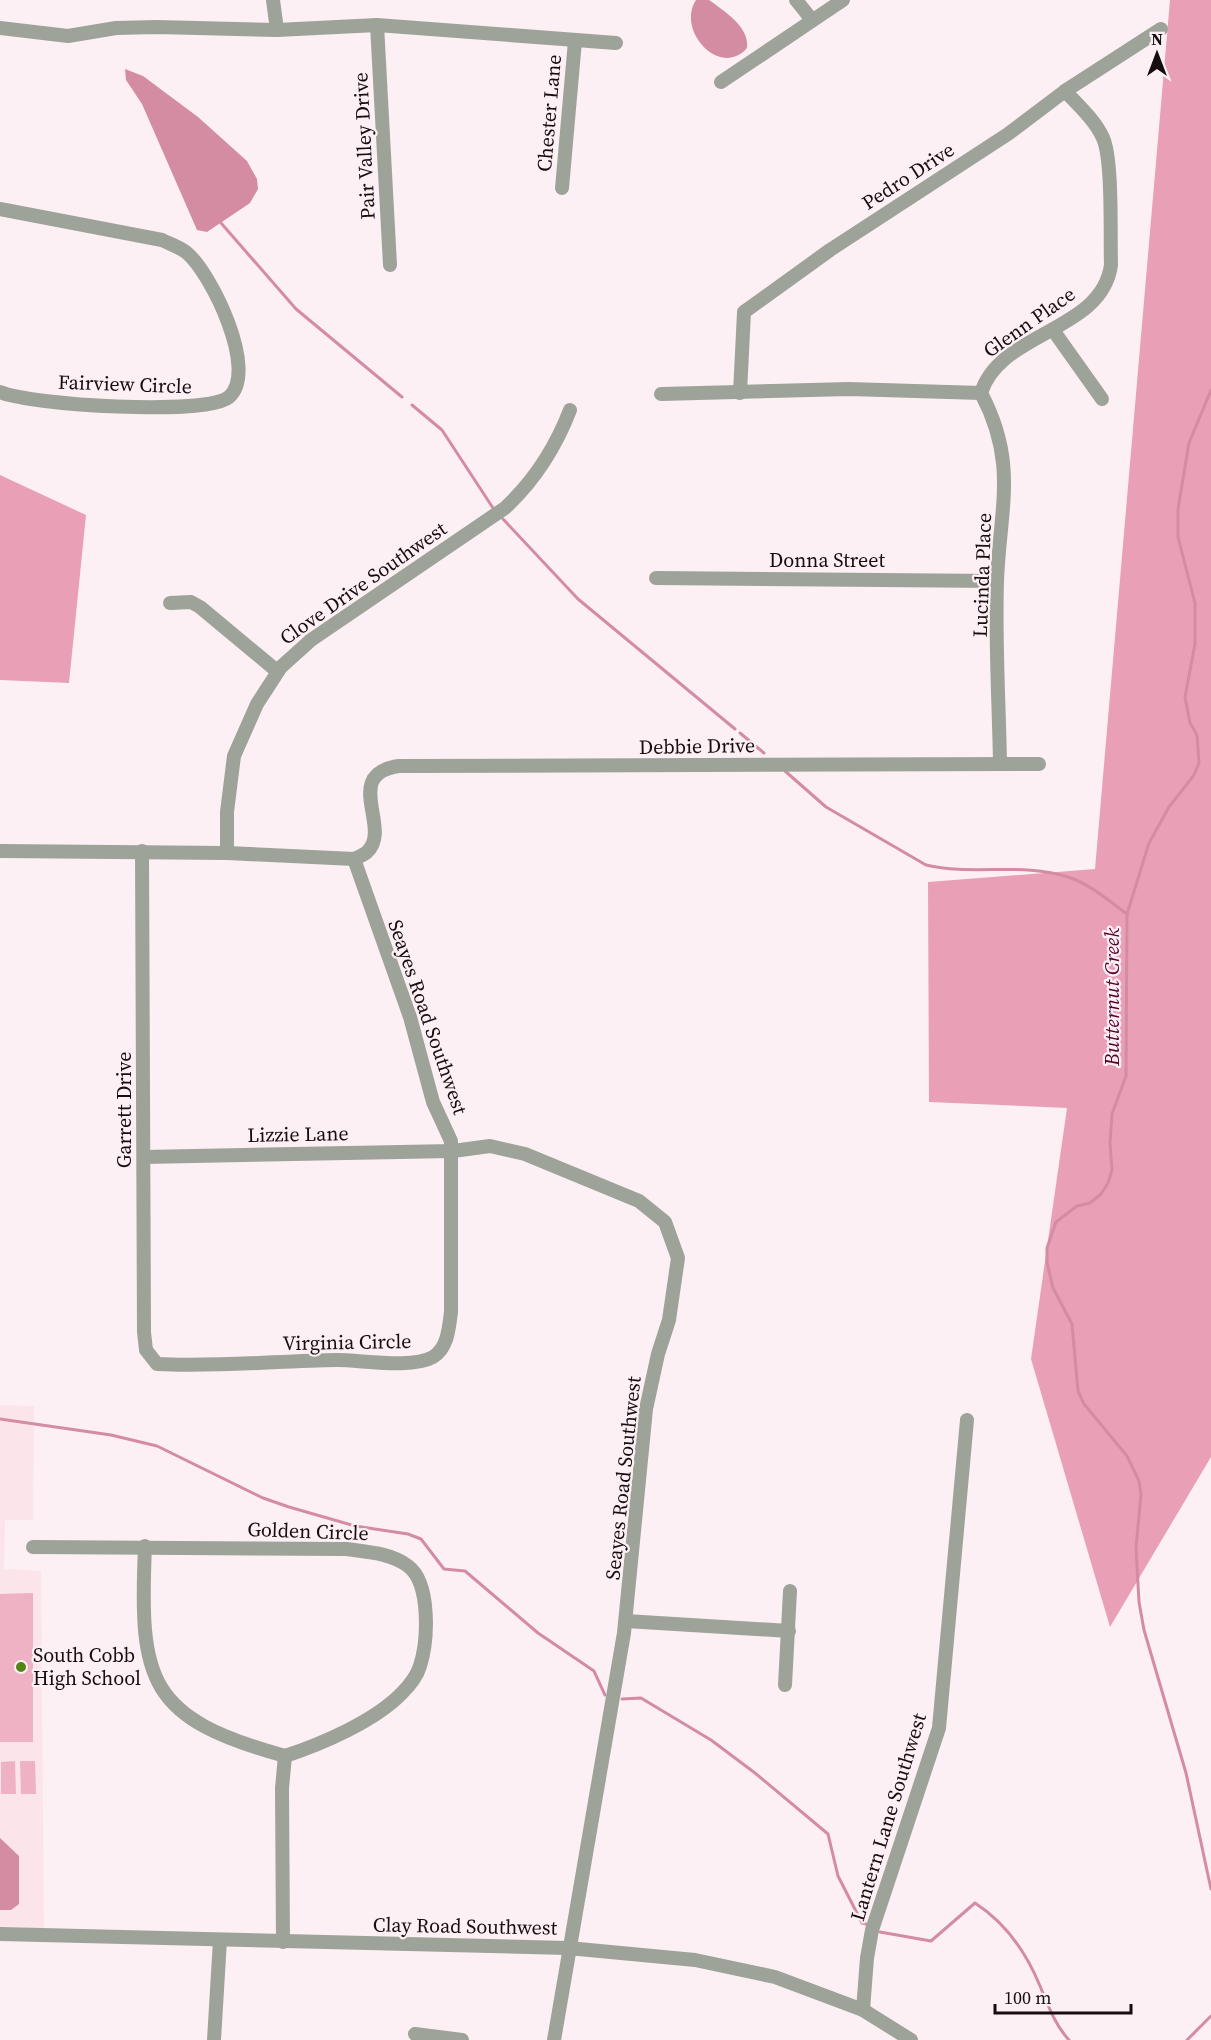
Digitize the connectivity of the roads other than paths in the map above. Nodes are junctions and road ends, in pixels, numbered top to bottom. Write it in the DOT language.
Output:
graph roads {
  1 [pos="273,0"];
  2 [pos="796,0"];
  3 [pos="843,0"];
  4 [pos="812,20"];
  5 [pos="377,25"];
  6 [pos="0,28"];
  7 [pos="1161,29"];
  8 [pos="277,30"];
  9 [pos="576,41"];
  10 [pos="616,43"];
  11 [pos="721,82"];
  12 [pos="1065,91"];
  13 [pos="562,188"];
  14 [pos="0,209"];
  15 [pos="390,265"];
  16 [pos="1053,330"];
  17 [pos="0,392"];
  18 [pos="740,393"];
  19 [pos="981,393"];
  20 [pos="661,394"];
  21 [pos="1102,399"];
  22 [pos="570,410"];
  23 [pos="656,578"];
  24 [pos="997,580"];
  25 [pos="170,603"];
  26 [pos="277,671"];
  27 [pos="1000,764"];
  28 [pos="1039,764"];
  29 [pos="0,851"];
  30 [pos="142,851"];
  31 [pos="227,853"];
  32 [pos="354,859"];
  33 [pos="453,1151"];
  34 [pos="144,1156"];
  35 [pos="157,1364"];
  36 [pos="967,1420"];
  37 [pos="145,1546"];
  38 [pos="33,1547"];
  39 [pos="790,1591"];
  40 [pos="626,1621"];
  41 [pos="789,1631"];
  42 [pos="784,1685"];
  43 [pos="285,1756"];
  44 [pos="0,1934"];
  45 [pos="220,1940"];
  46 [pos="283,1942"];
  47 [pos="568,1948"];
  48 [pos="863,2010"];
  49 [pos="415,2034"];
  50 [pos="214,2040"];
  51 [pos="462,2040"];
  52 [pos="554,2040"];
  53 [pos="912,2040"];
  1 -- 8 [label="street"];
  2 -- 4 [label="street"];
  3 -- 4 [label="street"];
  4 -- 11 [label="street"];
  5 -- 8 [label="street"];
  5 -- 9 [label="street"];
  5 -- 15 [label="street, Pair Valley Drive"];
  6 -- 8 [label="street"];
  7 -- 12 [label="street, Pedro Drive"];
  9 -- 10 [label="street"];
  9 -- 13 [label="street, Chester Lane"];
  12 -- 16 [label="street, Glenn Place"];
  12 -- 18 [label="street, Pedro Drive"];
  14 -- 17 [label="street, Fairview Circle"];
  16 -- 19 [label="street, Glenn Place"];
  16 -- 21 [label="street"];
  18 -- 19 [label="street"];
  18 -- 20 [label="street"];
  19 -- 24 [label="street, Lucinda Place"];
  22 -- 26 [label="street, Clove Drive Southwest"];
  23 -- 24 [label="street, Donna Street"];
  24 -- 27 [label="street, Lucinda Place"];
  25 -- 26 [label="street"];
  26 -- 31 [label="street, Clove Drive Southwest"];
  27 -- 28 [label="street, Debbie Drive"];
  27 -- 32 [label="street, Debbie Drive"];
  29 -- 30 [label="street"];
  30 -- 31 [label="street"];
  30 -- 34 [label="street, Garrett Drive"];
  31 -- 32 [label="street"];
  32 -- 33 [label="street, Seayes Road Southwest"];
  33 -- 34 [label="street, Lizzie Lane"];
  33 -- 35 [label="street, Virginia Circle"];
  33 -- 40 [label="street, Seayes Road Southwest"];
  34 -- 35 [label="street, Garrett Drive"];
  36 -- 48 [label="street, Lantern Lane Southwest"];
  37 -- 38 [label="street, Golden Circle"];
  37 -- 43 [label="street"];
  37 -- 43 [label="street, Golden Circle"];
  39 -- 41 [label="street"];
  40 -- 41 [label="street"];
  40 -- 47 [label="street, Seayes Road Southwest"];
  41 -- 42 [label="street"];
  43 -- 46 [label="street"];
  44 -- 45 [label="street, Clay Road Southwest"];
  45 -- 46 [label="street, Clay Road Southwest"];
  45 -- 50 [label="street"];
  46 -- 47 [label="street, Clay Road Southwest"];
  47 -- 48 [label="street, Clay Road Southwest"];
  47 -- 52 [label="street, Seayes Road Southwest"];
  48 -- 53 [label="street, Clay Road Southwest"];
  49 -- 51 [label="street"];
}
